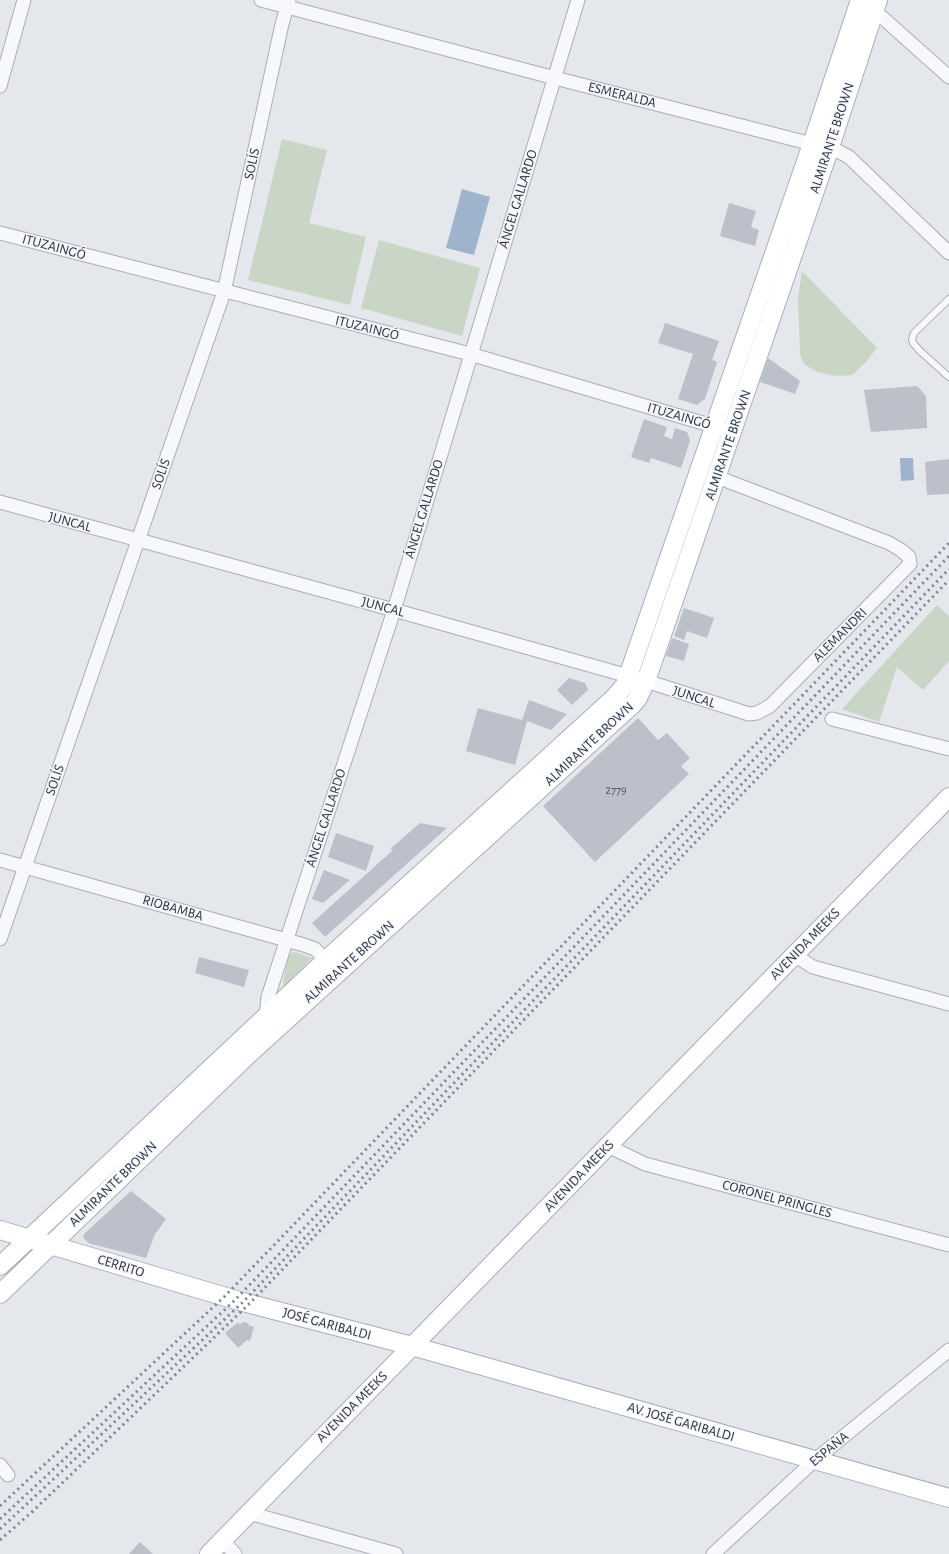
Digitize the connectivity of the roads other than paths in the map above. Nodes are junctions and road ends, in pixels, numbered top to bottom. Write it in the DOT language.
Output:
graph roads {
  1 [pos="24,0"];
  2 [pos="261,0"];
  3 [pos="578,0"];
  4 [pos="288,3"];
  5 [pos="871,3"];
  6 [pos="949,77"];
  7 [pos="555,78"];
  8 [pos="0,86"];
  9 [pos="812,144"];
  10 [pos="830,147"];
  11 [pos="0,234"];
  12 [pos="949,254"];
  13 [pos="224,292"];
  14 [pos="949,299"];
  15 [pos="470,354"];
  16 [pos="949,377"];
  17 [pos="714,426"];
  18 [pos="732,432"];
  19 [pos="717,477"];
  20 [pos="0,502"];
  21 [pos="139,540"];
  22 [pos="394,610"];
  23 [pos="628,677"];
  24 [pos="646,681"];
  25 [pos="764,710"];
  26 [pos="832,719"];
  27 [pos="949,749"];
  28 [pos="949,797"];
  29 [pos="0,860"];
  30 [pos="25,866"];
  31 [pos="0,939"];
  32 [pos="286,940"];
  33 [pos="794,955"];
  34 [pos="332,966"];
  35 [pos="949,1004"];
  36 [pos="266,1017"];
  37 [pos="608,1146"];
  38 [pos="0,1230"];
  39 [pos="30,1238"];
  40 [pos="50,1244"];
  41 [pos="949,1246"];
  42 [pos="0,1266"];
  43 [pos="0,1294"];
  44 [pos="243,1302"];
  45 [pos="412,1346"];
  46 [pos="949,1350"];
  47 [pos="815,1460"];
  48 [pos="949,1498"];
  49 [pos="248,1512"];
  50 [pos="222,1540"];
  51 [pos="209,1554"];
  52 [pos="235,1554"];
  53 [pos="396,1554"];
  54 [pos="713,1554"];
  1 -- 8 [label="street"];
  2 -- 4 [label="street, ESMERALDA"];
  3 -- 7 [label="street, ÁNGEL GALLARDO"];
  4 -- 7 [label="street, ESMERALDA"];
  4 -- 13 [label="street, SOLÍS"];
  5 -- 6 [label="street"];
  5 -- 9 [label="main road, ALMIRANTE BROWN"];
  5 -- 10 [label="main road, ALMIRANTE BROWN"];
  7 -- 9 [label="street, ESMERALDA"];
  7 -- 15 [label="street, ÁNGEL GALLARDO"];
  9 -- 10 [label="street, ESMERALDA"];
  9 -- 17 [label="main road, ALMIRANTE BROWN"];
  10 -- 12 [label="street, ESMERALDA"];
  10 -- 18 [label="main road, ALMIRANTE BROWN"];
  11 -- 13 [label="street, ITUZAINGÓ"];
  13 -- 15 [label="street, ITUZAINGÓ"];
  13 -- 21 [label="street, SOLÍS"];
  14 -- 16 [label="lane"];
  15 -- 17 [label="street, ITUZAINGÓ"];
  15 -- 22 [label="street, ÁNGEL GALLARDO"];
  17 -- 18 [label="street, ITUZAINGÓ"];
  17 -- 23 [label="main road, ALMIRANTE BROWN"];
  18 -- 19 [label="main road, ALMIRANTE BROWN"];
  19 -- 24 [label="main road, ALMIRANTE BROWN"];
  19 -- 25 [label="street, ALEMANDRI"];
  20 -- 21 [label="street, JUNCAL"];
  21 -- 22 [label="street, JUNCAL"];
  21 -- 30 [label="street, SOLÍS"];
  22 -- 23 [label="street, JUNCAL"];
  22 -- 32 [label="street, ÁNGEL GALLARDO"];
  23 -- 24 [label="street, JUNCAL"];
  23 -- 34 [label="main road, ALMIRANTE BROWN"];
  24 -- 25 [label="street, JUNCAL"];
  24 -- 34 [label="main road, ALMIRANTE BROWN"];
  26 -- 27 [label="street"];
  28 -- 33 [label="main road, AVENIDA MEEKS"];
  29 -- 30 [label="street, RIOBAMBA"];
  30 -- 31 [label="street, SOLÍS"];
  30 -- 32 [label="street, RIOBAMBA"];
  32 -- 34 [label="street, RIOBAMBA"];
  32 -- 36 [label="street, ÁNGEL GALLARDO"];
  33 -- 35 [label="street"];
  33 -- 37 [label="main road, AVENIDA MEEKS"];
  34 -- 36 [label="main road, ALMIRANTE BROWN"];
  34 -- 40 [label="main road, ALMIRANTE BROWN"];
  36 -- 39 [label="main road, ALMIRANTE BROWN"];
  37 -- 41 [label="street, CORONEL PRINGLES"];
  37 -- 45 [label="main road, AVENIDA MEEKS"];
  38 -- 39 [label="main road, CERRITO"];
  39 -- 40 [label="main road, CERRITO"];
  39 -- 42 [label="main road, ALMIRANTE BROWN"];
  40 -- 43 [label="main road, ALMIRANTE BROWN"];
  40 -- 44 [label="main road, CERRITO"];
  44 -- 45 [label="main road, JOSÉ GARIBALDI"];
  45 -- 47 [label="main road, AV. JOSÉ GARIBALDI"];
  45 -- 49 [label="main road, AVENIDA MEEKS"];
  46 -- 47 [label="street, ESPAÑA"];
  47 -- 48 [label="main road, AV. JOSÉ GARIBALDI"];
  47 -- 54 [label="street, ESPAÑA"];
  49 -- 50 [label="main road, AVENIDA MEEKS"];
  49 -- 53 [label="street"];
  50 -- 51 [label="main road, AVENIDA MEEKS"];
  50 -- 52 [label="street"];
}
